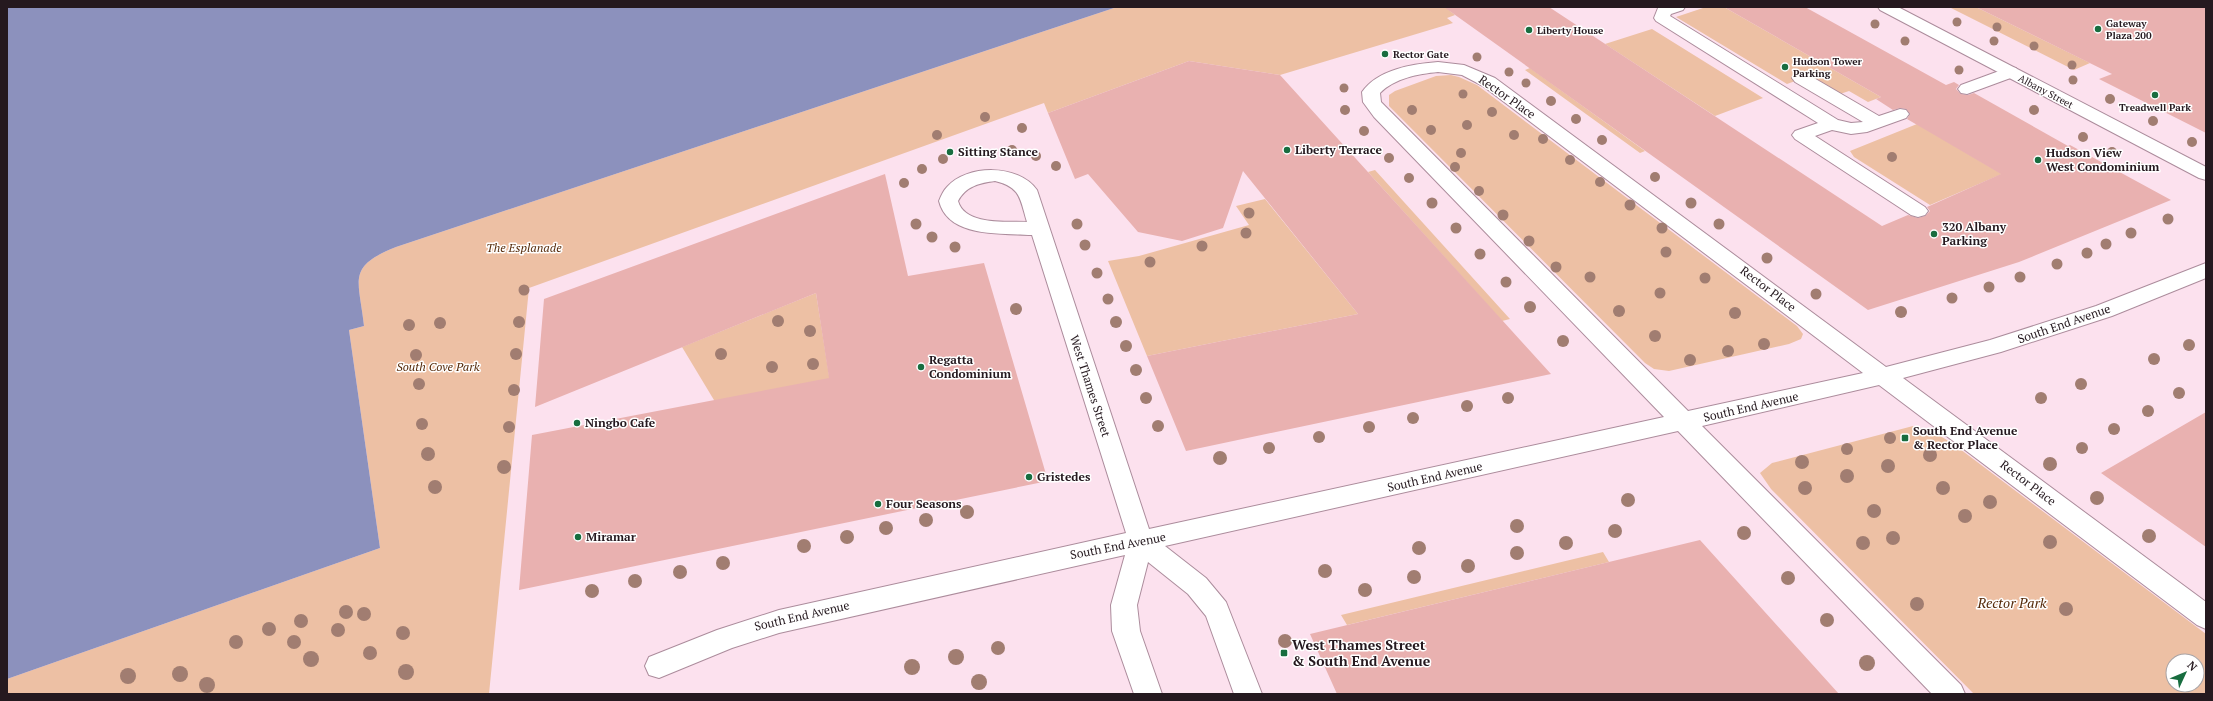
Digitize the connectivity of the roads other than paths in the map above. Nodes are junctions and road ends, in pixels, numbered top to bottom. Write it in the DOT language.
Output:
graph roads {
  1 [pos="1677,7"];
  2 [pos="1886,7"];
  3 [pos="2010,72"];
  4 [pos="1801,78"];
  5 [pos="1967,89"];
  6 [pos="1900,114"];
  7 [pos="1877,123"];
  8 [pos="1832,124"];
  9 [pos="2206,174"];
  10 [pos="1918,210"];
  11 [pos="1038,229"];
  12 [pos="2206,270"];
  13 [pos="1885,375"];
  14 [pos="1683,422"];
  15 [pos="1141,542"];
  16 [pos="2206,617"];
  17 [pos="659,666"];
  18 [pos="1148,694"];
  19 [pos="1248,694"];
  20 [pos="1951,694"];
  1 -- 8 [label="street"];
  2 -- 3 [label="street, Albany Street"];
  3 -- 5 [label="street"];
  3 -- 9 [label="street, Albany Street"];
  4 -- 7 [label="street"];
  6 -- 7 [label="street"];
  7 -- 8 [label="street"];
  8 -- 10 [label="street"];
  11 -- 15 [label="street, West Thames Street"];
  12 -- 13 [label="street, South End Avenue"];
  13 -- 14 [label="street, South End Avenue"];
  13 -- 14 [label="street, Rector Place"];
  13 -- 16 [label="street, Rector Place"];
  14 -- 15 [label="street, South End Avenue"];
  14 -- 20 [label="street, Rector Place"];
  15 -- 17 [label="street, South End Avenue"];
  15 -- 18 [label="street"];
  15 -- 19 [label="street"];
}
